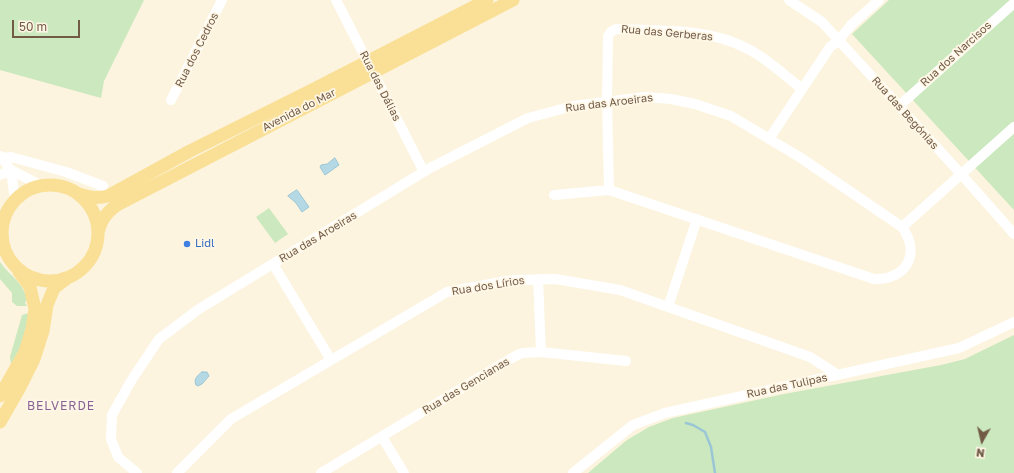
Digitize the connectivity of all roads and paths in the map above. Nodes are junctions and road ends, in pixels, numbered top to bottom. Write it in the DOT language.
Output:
graph roads {
  1 [pos="222,0"];
  2 [pos="336,0"];
  3 [pos="487,0"];
  4 [pos="513,0"];
  5 [pos="789,0"];
  6 [pos="879,0"];
  7 [pos="1014,3"];
  8 [pos="839,40"];
  9 [pos="370,67"];
  10 [pos="802,90"];
  11 [pos="171,100"];
  12 [pos="607,101"];
  13 [pos="899,106"];
  14 [pos="1014,128"];
  15 [pos="769,139"];
  16 [pos="1,157"];
  17 [pos="11,170"];
  18 [pos="424,172"];
  19 [pos="961,174"];
  20 [pos="0,175"];
  21 [pos="40,185"];
  22 [pos="103,186"];
  23 [pos="608,190"];
  24 [pos="77,193"];
  25 [pos="554,195"];
  26 [pos="14,200"];
  27 [pos="697,219"];
  28 [pos="1,226"];
  29 [pos="902,226"];
  30 [pos="98,233"];
  31 [pos="1014,234"];
  32 [pos="3,251"];
  33 [pos="273,264"];
  34 [pos="16,267"];
  35 [pos="67,278"];
  36 [pos="538,279"];
  37 [pos="668,307"];
  38 [pos="1014,322"];
  39 [pos="541,352"];
  40 [pos="331,360"];
  41 [pos="626,361"];
  42 [pos="838,375"];
  43 [pos="0,396"];
  44 [pos="0,422"];
  45 [pos="382,437"];
  46 [pos="137,473"];
  47 [pos="177,473"];
  48 [pos="321,473"];
  49 [pos="404,473"];
  50 [pos="572,473"];
  1 -- 11 [label="street, Rua dos Cedros"];
  2 -- 9 [label="street, Rua das Dálias"];
  3 -- 9 [label="main road, Avenida do Mar"];
  4 -- 9 [label="main road, Avenida do Mar"];
  5 -- 8 [label="street, Rua das Begónias"];
  6 -- 8 [label="street"];
  7 -- 13 [label="street, Rua dos Narcisos"];
  8 -- 10 [label="street"];
  8 -- 13 [label="street, Rua das Begónias"];
  9 -- 18 [label="street, Rua das Dálias"];
  9 -- 24 [label="main road, Avenida do Mar"];
  9 -- 30 [label="main road, Avenida do Mar"];
  10 -- 12 [label="street, Rua das Gerberas"];
  10 -- 15 [label="street"];
  12 -- 15 [label="street, Rua das Aroeiras"];
  12 -- 18 [label="street, Rua das Aroeiras"];
  12 -- 23 [label="street, Rua das Gerberas"];
  13 -- 19 [label="street, Rua das Begónias"];
  14 -- 19 [label="street"];
  15 -- 29 [label="street, Rua das Aroeiras"];
  16 -- 17 [label="street"];
  16 -- 22 [label="street"];
  17 -- 20 [label="street"];
  17 -- 21 [label="street"];
  17 -- 26 [label="street"];
  18 -- 33 [label="street, Rua das Aroeiras"];
  19 -- 29 [label="street"];
  19 -- 31 [label="street, Rua das Begónias"];
  21 -- 24 [label="main road"];
  21 -- 26 [label="main road"];
  23 -- 25 [label="street, Rua das Aroeiras"];
  23 -- 27 [label="street, Rua das Aroeiras"];
  24 -- 30 [label="main road"];
  26 -- 28 [label="main road"];
  27 -- 29 [label="street, Rua das Aroeiras"];
  27 -- 37 [label="street"];
  28 -- 32 [label="main road"];
  30 -- 35 [label="main road"];
  32 -- 34 [label="main road"];
  33 -- 40 [label="street"];
  33 -- 46 [label="street, Rua das Aroeiras"];
  34 -- 35 [label="main road"];
  34 -- 43 [label="main road"];
  35 -- 44 [label="main road"];
  36 -- 37 [label="street, Rua dos Lírios"];
  36 -- 39 [label="street"];
  36 -- 40 [label="street, Rua dos Lírios"];
  37 -- 42 [label="street, Rua dos Lírios"];
  38 -- 42 [label="street, Rua das Tulipas"];
  39 -- 41 [label="street, Rua das Gencianas"];
  39 -- 45 [label="street, Rua das Gencianas"];
  40 -- 47 [label="street, Rua dos Lírios"];
  42 -- 50 [label="street, Rua das Tulipas"];
  45 -- 48 [label="street, Rua das Gencianas"];
  45 -- 49 [label="street"];
}
